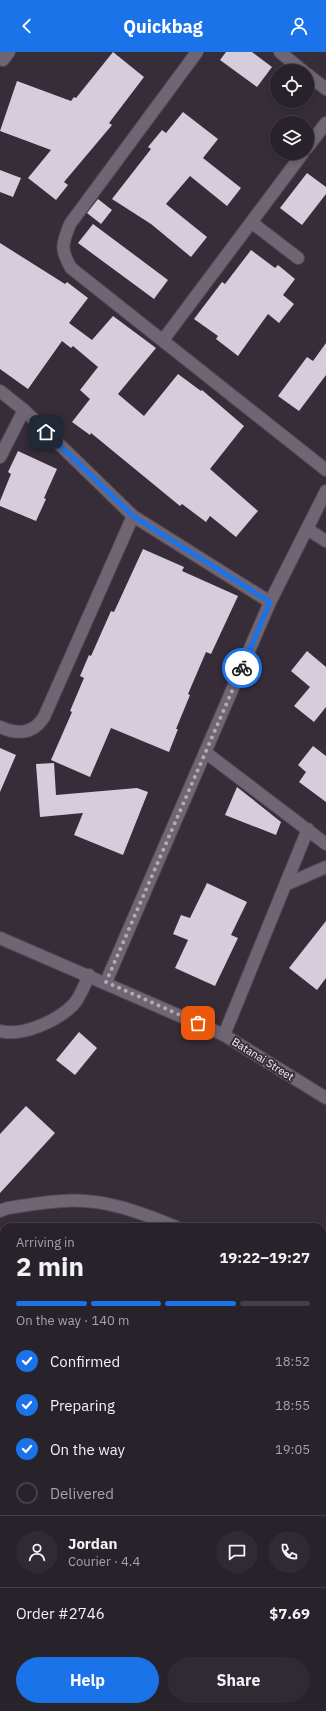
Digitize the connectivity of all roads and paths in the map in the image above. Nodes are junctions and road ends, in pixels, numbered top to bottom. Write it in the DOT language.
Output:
graph roads {
  1 [pos="197,52"];
  2 [pos="280,52"];
  3 [pos="295,64"];
  4 [pos="314,80"];
  5 [pos="326,89"];
  6 [pos="326,123"];
  7 [pos="314,139"];
  8 [pos="298,160"];
  9 [pos="251,222"];
  10 [pos="298,258"];
  11 [pos="163,340"];
  12 [pos="0,391"];
  13 [pos="24,410"];
  14 [pos="0,457"];
  15 [pos="326,470"];
  16 [pos="326,491"];
  17 [pos="133,516"];
  18 [pos="307,528"];
  19 [pos="326,541"];
  20 [pos="270,602"];
  21 [pos="0,727"];
  22 [pos="205,752"];
  23 [pos="308,829"];
  24 [pos="326,844"];
  25 [pos="326,867"];
  26 [pos="285,885"];
  27 [pos="0,938"];
  28 [pos="89,975"];
  29 [pos="106,982"];
  30 [pos="0,1031"];
  31 [pos="224,1035"];
  32 [pos="326,1098"];
  33 [pos="0,1211"];
  34 [pos="165,1223"];
  1 -- 11 [label="street"];
  2 -- 3 [label="street"];
  4 -- 5 [label="street"];
  6 -- 7 [label="street"];
  8 -- 9 [label="street"];
  9 -- 10 [label="street"];
  9 -- 11 [label="street"];
  11 -- 15 [label="street"];
  12 -- 13 [label="street"];
  13 -- 14 [label="street"];
  13 -- 17 [label="street"];
  16 -- 18 [label="street"];
  17 -- 20 [label="street"];
  17 -- 21 [label="street"];
  18 -- 19 [label="street"];
  18 -- 20 [label="street"];
  20 -- 22 [label="street"];
  22 -- 23 [label="street"];
  22 -- 29 [label="street"];
  23 -- 24 [label="street"];
  23 -- 26 [label="street"];
  25 -- 26 [label="street"];
  26 -- 31 [label="street"];
  27 -- 28 [label="street, Batanai Street"];
  28 -- 29 [label="street, Batanai Street"];
  28 -- 30 [label="street"];
  29 -- 31 [label="street, Batanai Street"];
  31 -- 32 [label="street, Batanai Street"];
  33 -- 34 [label="street"];
}
